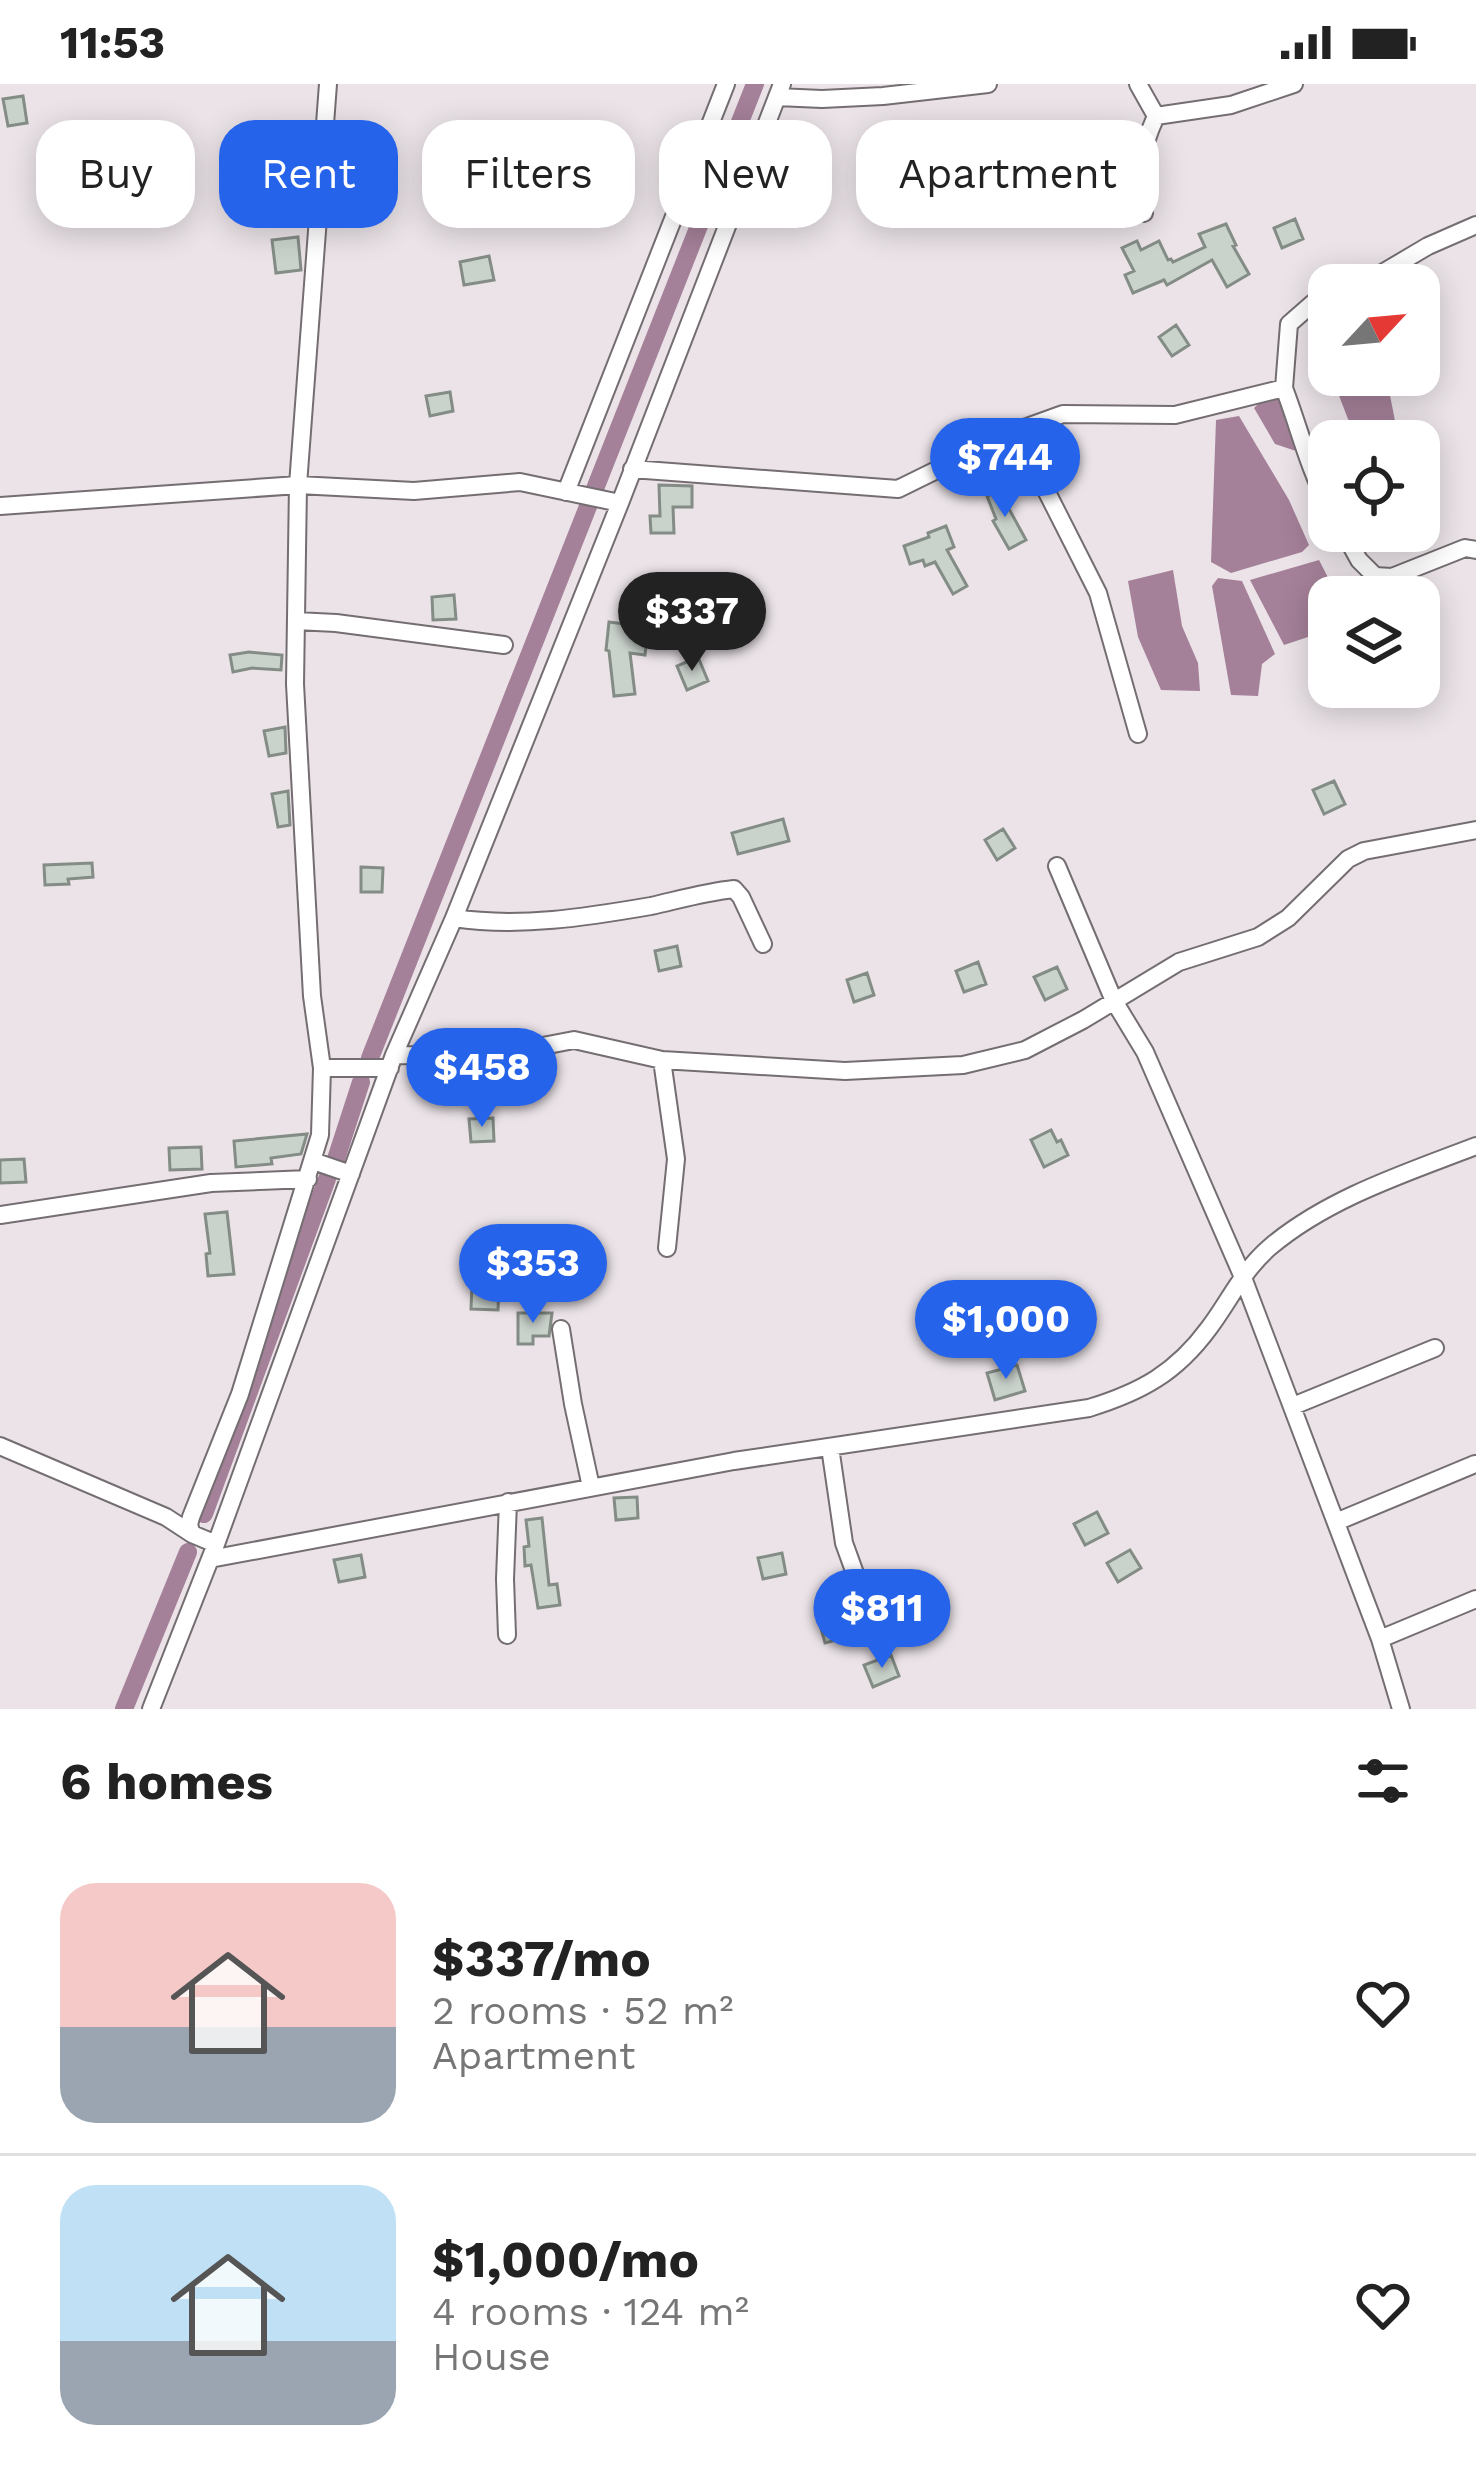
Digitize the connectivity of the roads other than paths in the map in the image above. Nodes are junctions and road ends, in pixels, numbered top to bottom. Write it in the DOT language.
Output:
graph roads {
  1 [pos="328,84"];
  2 [pos="726,84"];
  3 [pos="988,84"];
  4 [pos="1138,84"];
  5 [pos="1294,84"];
  6 [pos="780,91"];
  7 [pos="1156,116"];
  8 [pos="1154,120"];
  9 [pos="1476,225"];
  10 [pos="1398,264"];
  11 [pos="1308,307"];
  12 [pos="1284,388"];
  13 [pos="1016,431"];
  14 [pos="1308,452"];
  15 [pos="632,469"];
  16 [pos="298,484"];
  17 [pos="566,492"];
  18 [pos="620,503"];
  19 [pos="0,506"];
  20 [pos="1476,550"];
  21 [pos="1355,552"];
  22 [pos="296,621"];
  23 [pos="504,644"];
  24 [pos="1138,734"];
  25 [pos="1476,830"];
  26 [pos="1057,866"];
  27 [pos="454,918"];
  28 [pos="763,944"];
  29 [pos="1114,1001"];
  30 [pos="662,1060"];
  31 [pos="392,1062"];
  32 [pos="322,1068"];
  33 [pos="1476,1146"];
  34 [pos="310,1170"];
  35 [pos="351,1174"];
  36 [pos="0,1215"];
  37 [pos="667,1247"];
  38 [pos="1242,1275"];
  39 [pos="561,1329"];
  40 [pos="1435,1348"];
  41 [pos="1293,1406"];
  42 [pos="0,1446"];
  43 [pos="830,1447"];
  44 [pos="1475,1464"];
  45 [pos="591,1487"];
  46 [pos="508,1502"];
  47 [pos="1336,1522"];
  48 [pos="192,1534"];
  49 [pos="213,1552"];
  50 [pos="1476,1600"];
  51 [pos="869,1612"];
  52 [pos="507,1635"];
  53 [pos="1380,1639"];
  54 [pos="151,1709"];
  55 [pos="1401,1709"];
  1 -- 16 [label="street"];
  2 -- 17 [label="street"];
  3 -- 6 [label="street"];
  4 -- 7 [label="street"];
  5 -- 7 [label="street"];
  6 -- 15 [label="street"];
  7 -- 8 [label="street"];
  9 -- 10 [label="street"];
  11 -- 12 [label="street"];
  12 -- 13 [label="street"];
  12 -- 14 [label="street"];
  13 -- 15 [label="street"];
  13 -- 24 [label="street"];
  15 -- 18 [label="street"];
  16 -- 17 [label="street"];
  16 -- 19 [label="street"];
  16 -- 22 [label="street"];
  17 -- 18 [label="street"];
  18 -- 27 [label="street"];
  20 -- 21 [label="street"];
  22 -- 23 [label="street"];
  22 -- 32 [label="street"];
  25 -- 29 [label="street"];
  26 -- 29 [label="street"];
  27 -- 28 [label="street"];
  27 -- 31 [label="street"];
  29 -- 30 [label="street"];
  29 -- 38 [label="street"];
  30 -- 31 [label="street"];
  30 -- 37 [label="street"];
  31 -- 32 [label="street"];
  31 -- 35 [label="street"];
  32 -- 34 [label="street"];
  33 -- 38 [label="street"];
  34 -- 35 [label="street"];
  34 -- 36 [label="street"];
  34 -- 48 [label="street"];
  35 -- 49 [label="street"];
  38 -- 41 [label="street"];
  38 -- 43 [label="street"];
  39 -- 45 [label="street"];
  40 -- 41 [label="street"];
  41 -- 47 [label="street"];
  42 -- 48 [label="street"];
  43 -- 45 [label="street"];
  43 -- 51 [label="street"];
  44 -- 47 [label="street"];
  45 -- 46 [label="street"];
  46 -- 49 [label="street"];
  46 -- 52 [label="street"];
  47 -- 53 [label="street"];
  48 -- 49 [label="street"];
  49 -- 54 [label="street"];
  50 -- 53 [label="street"];
  53 -- 55 [label="street"];
}
